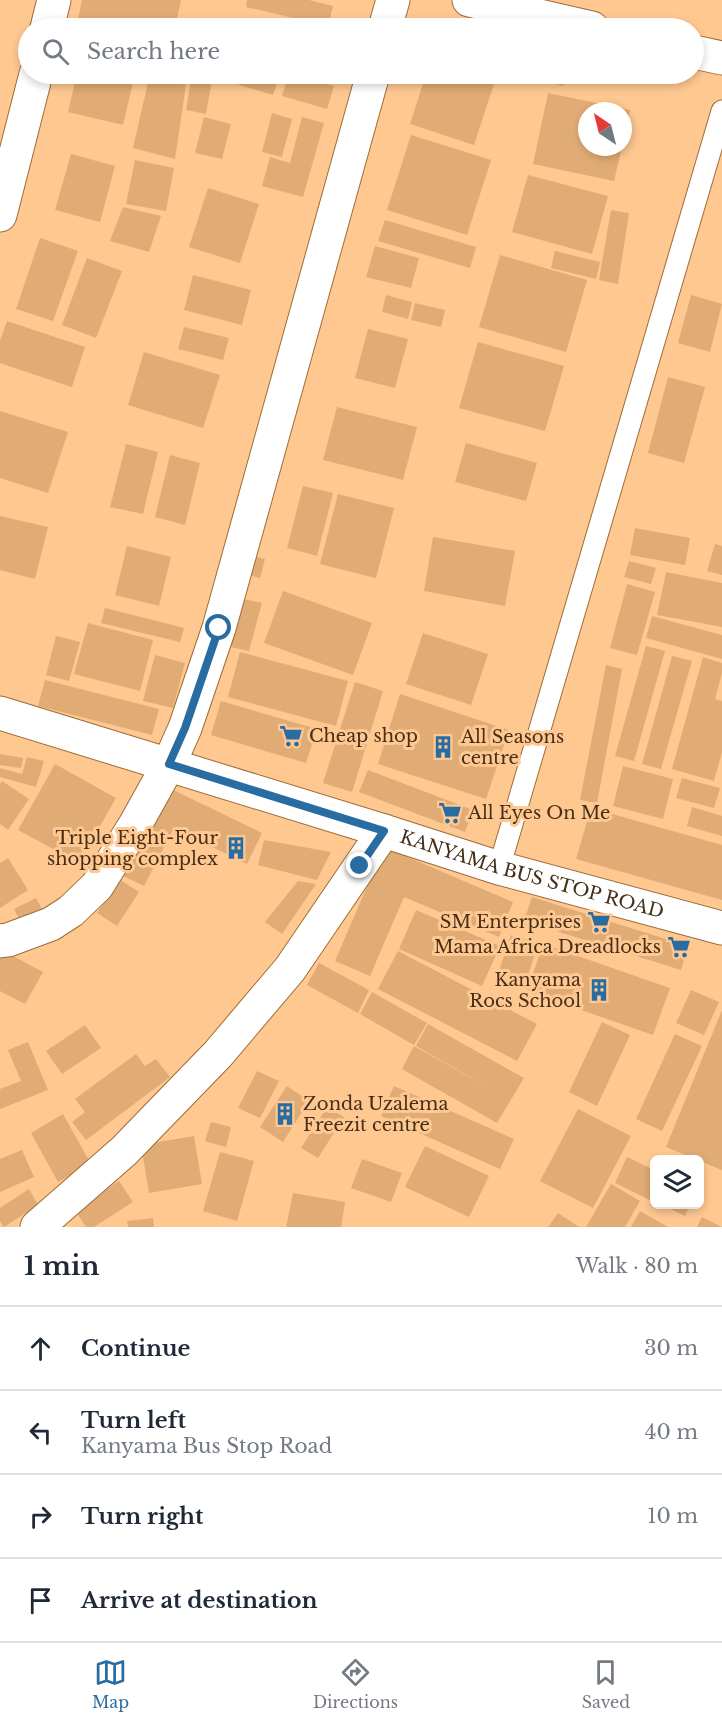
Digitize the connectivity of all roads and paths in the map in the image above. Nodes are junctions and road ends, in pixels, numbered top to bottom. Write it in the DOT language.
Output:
graph roads {
  1 [pos="54,0"];
  2 [pos="393,0"];
  3 [pos="469,0"];
  4 [pos="50,18"];
  5 [pos="388,18"];
  6 [pos="548,18"];
  7 [pos="704,54"];
  8 [pos="722,58"];
  9 [pos="33,84"];
  10 [pos="370,84"];
  11 [pos="722,111"];
  12 [pos="0,215"];
  13 [pos="0,713"];
  14 [pos="169,764"];
  15 [pos="384,831"];
  16 [pos="499,868"];
  17 [pos="722,928"];
  18 [pos="0,940"];
  19 [pos="37,1227"];
  1 -- 4 [label="street"];
  2 -- 5 [label="street"];
  3 -- 6 [label="street"];
  7 -- 8 [label="street"];
  9 -- 12 [label="street"];
  10 -- 14 [label="street"];
  11 -- 16 [label="lane"];
  13 -- 14 [label="street, KANYAMA BUS STOP ROAD"];
  14 -- 15 [label="street, KANYAMA BUS STOP ROAD"];
  14 -- 18 [label="street"];
  15 -- 16 [label="street, KANYAMA BUS STOP ROAD"];
  15 -- 19 [label="street"];
  16 -- 17 [label="street, KANYAMA BUS STOP ROAD"];
}
